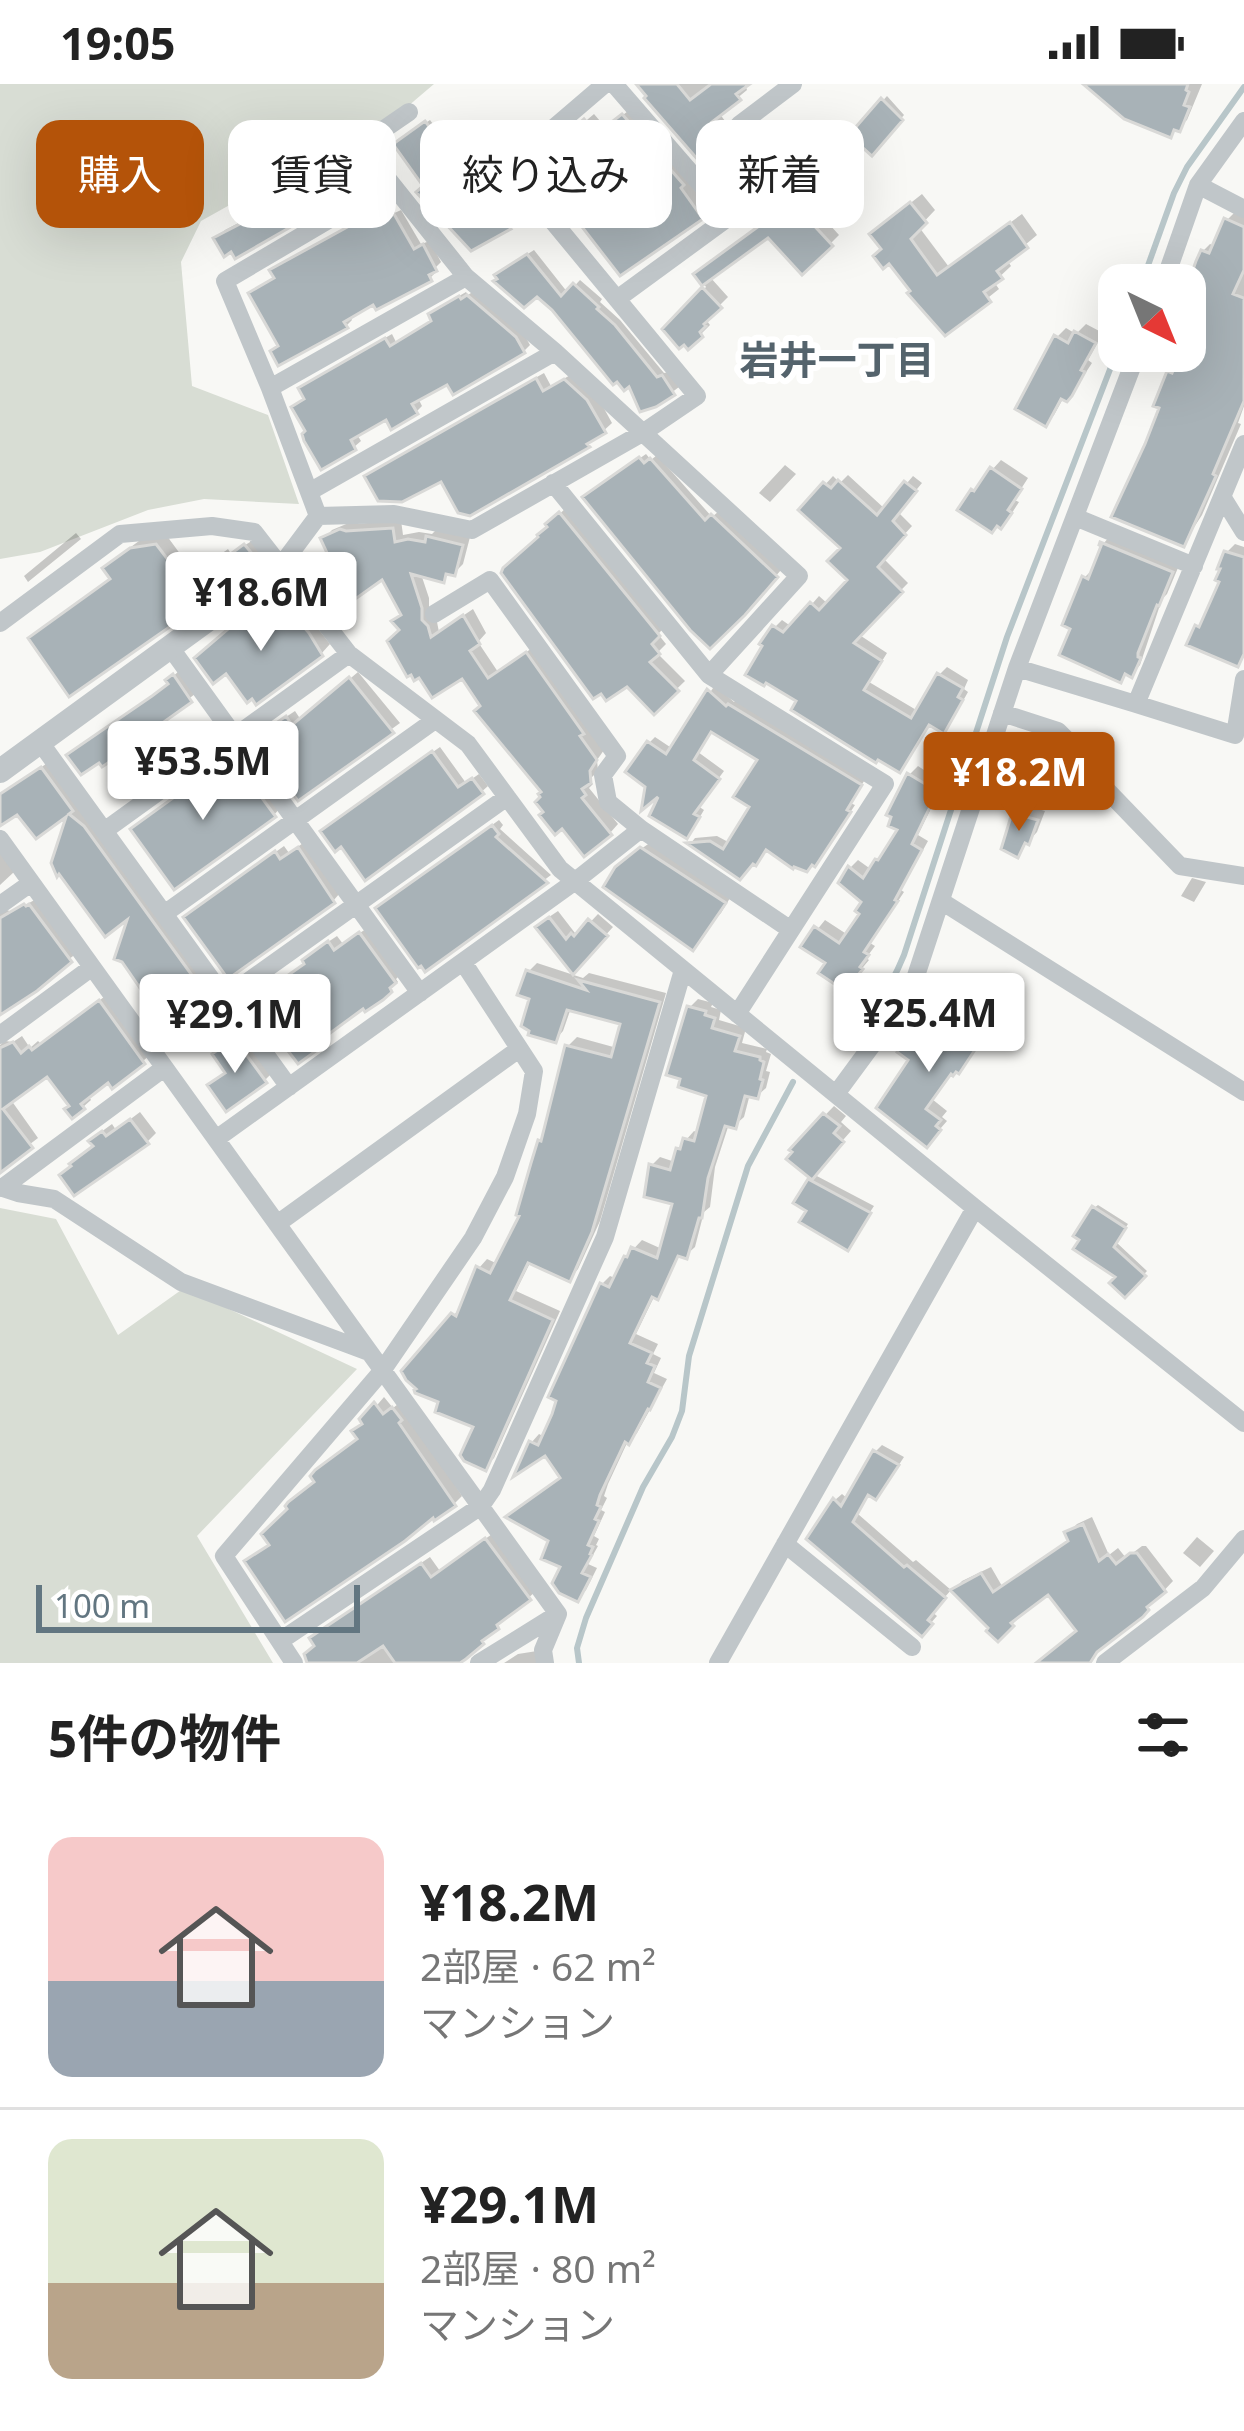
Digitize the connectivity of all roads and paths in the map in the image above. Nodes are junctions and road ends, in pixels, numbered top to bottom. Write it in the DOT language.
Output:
graph roads {
  1 [pos="609,84"];
  2 [pos="793,84"];
  3 [pos="409,112"];
  4 [pos="746,120"];
  5 [pos="396,121"];
  6 [pos="1244,121"];
  7 [pos="696,180"];
  8 [pos="1198,185"];
  9 [pos="396,189"];
  10 [pos="1244,209"];
  11 [pos="314,228"];
  12 [pos="714,228"];
  13 [pos="1170,264"];
  14 [pos="466,277"];
  15 [pos="617,299"];
  16 [pos="555,352"];
  17 [pos="1130,372"];
  18 [pos="270,388"];
  19 [pos="644,432"];
  20 [pos="1244,444"];
  21 [pos="554,483"];
  22 [pos="309,492"];
  23 [pos="1223,497"];
  24 [pos="319,516"];
  25 [pos="1075,517"];
  26 [pos="1244,532"];
  27 [pos="1194,566"];
  28 [pos="280,567"];
  29 [pos="434,614"];
  30 [pos="0,623"];
  31 [pos="170,647"];
  32 [pos="349,654"];
  33 [pos="1017,668"];
  34 [pos="709,675"];
  35 [pos="1244,679"];
  36 [pos="1136,704"];
  37 [pos="1002,713"];
  38 [pos="435,720"];
  39 [pos="234,736"];
  40 [pos="40,742"];
  41 [pos="0,771"];
  42 [pos="506,797"];
  43 [pos="295,820"];
  44 [pos="641,829"];
  45 [pos="104,831"];
  46 [pos="0,839"];
  47 [pos="1244,875"];
  48 [pos="574,882"];
  49 [pos="31,883"];
  50 [pos="941,901"];
  51 [pos="356,904"];
  52 [pos="0,905"];
  53 [pos="164,914"];
  54 [pos="791,930"];
  55 [pos="463,962"];
  56 [pos="91,968"];
  57 [pos="683,970"];
  58 [pos="420,993"];
  59 [pos="225,998"];
  60 [pos="737,1014"];
  61 [pos="0,1035"];
  62 [pos="519,1049"];
  63 [pos="164,1068"];
  64 [pos="289,1087"];
  65 [pos="1244,1092"];
  66 [pos="836,1094"];
  67 [pos="216,1139"];
  68 [pos="1,1187"];
  69 [pos="975,1208"];
  70 [pos="277,1224"];
  71 [pos="369,1352"];
  72 [pos="382,1371"];
  73 [pos="1244,1423"];
  74 [pos="482,1506"];
  75 [pos="1244,1539"];
  76 [pos="785,1544"];
  77 [pos="558,1614"];
  78 [pos="280,1641"];
  79 [pos="912,1647"];
  80 [pos="294,1663"];
  81 [pos="479,1663"];
  82 [pos="545,1663"];
  83 [pos="718,1663"];
  84 [pos="1105,1663"];
  1 -- 7 [label="street"];
  1 -- 15 [label="street"];
  2 -- 4 [label="street"];
  3 -- 5 [label="street"];
  6 -- 8 [label="street"];
  8 -- 10 [label="street"];
  8 -- 13 [label="street"];
  9 -- 14 [label="street"];
  11 -- 18 [label="street"];
  12 -- 15 [label="street"];
  14 -- 16 [label="street"];
  14 -- 18 [label="street"];
  15 -- 19 [label="street"];
  16 -- 19 [label="street"];
  16 -- 22 [label="street"];
  17 -- 25 [label="street"];
  18 -- 22 [label="street"];
  19 -- 21 [label="street"];
  19 -- 34 [label="street"];
  20 -- 23 [label="street"];
  21 -- 24 [label="street"];
  21 -- 34 [label="street"];
  22 -- 24 [label="street"];
  23 -- 26 [label="street"];
  23 -- 27 [label="street"];
  24 -- 28 [label="street"];
  25 -- 27 [label="street"];
  25 -- 33 [label="street"];
  27 -- 36 [label="street"];
  28 -- 30 [label="street"];
  28 -- 31 [label="street"];
  28 -- 32 [label="street"];
  29 -- 44 [label="street"];
  31 -- 39 [label="street"];
  31 -- 40 [label="street"];
  32 -- 38 [label="street"];
  32 -- 39 [label="street"];
  33 -- 36 [label="street"];
  33 -- 37 [label="street"];
  34 -- 54 [label="street"];
  35 -- 36 [label="street"];
  37 -- 47 [label="street"];
  37 -- 50 [label="street"];
  38 -- 42 [label="street"];
  38 -- 43 [label="street"];
  39 -- 43 [label="street"];
  39 -- 45 [label="street"];
  40 -- 41 [label="street"];
  40 -- 45 [label="street"];
  42 -- 48 [label="street"];
  42 -- 51 [label="street"];
  43 -- 51 [label="street"];
  43 -- 53 [label="street"];
  44 -- 48 [label="street"];
  44 -- 54 [label="street"];
  45 -- 53 [label="street"];
  46 -- 49 [label="street"];
  48 -- 55 [label="street"];
  48 -- 57 [label="street"];
  49 -- 52 [label="street"];
  49 -- 56 [label="street"];
  50 -- 65 [label="street"];
  50 -- 66 [label="street"];
  51 -- 58 [label="street"];
  51 -- 59 [label="street"];
  53 -- 59 [label="street"];
  54 -- 60 [label="street"];
  55 -- 58 [label="street"];
  55 -- 62 [label="street"];
  56 -- 61 [label="street"];
  56 -- 63 [label="street"];
  57 -- 60 [label="street"];
  57 -- 74 [label="street"];
  58 -- 64 [label="street"];
  59 -- 64 [label="street"];
  60 -- 66 [label="street"];
  62 -- 70 [label="street"];
  62 -- 72 [label="street"];
  63 -- 67 [label="street"];
  63 -- 68 [label="street"];
  64 -- 67 [label="street"];
  66 -- 69 [label="street"];
  67 -- 70 [label="street"];
  68 -- 71 [label="street"];
  69 -- 73 [label="street"];
  69 -- 76 [label="street"];
  70 -- 71 [label="street"];
  71 -- 72 [label="street"];
  72 -- 74 [label="street"];
  72 -- 78 [label="street"];
  74 -- 77 [label="street"];
  74 -- 78 [label="street"];
  75 -- 84 [label="street"];
  76 -- 79 [label="street"];
  76 -- 83 [label="street"];
  77 -- 81 [label="street"];
  77 -- 82 [label="street"];
  78 -- 80 [label="street"];
}
